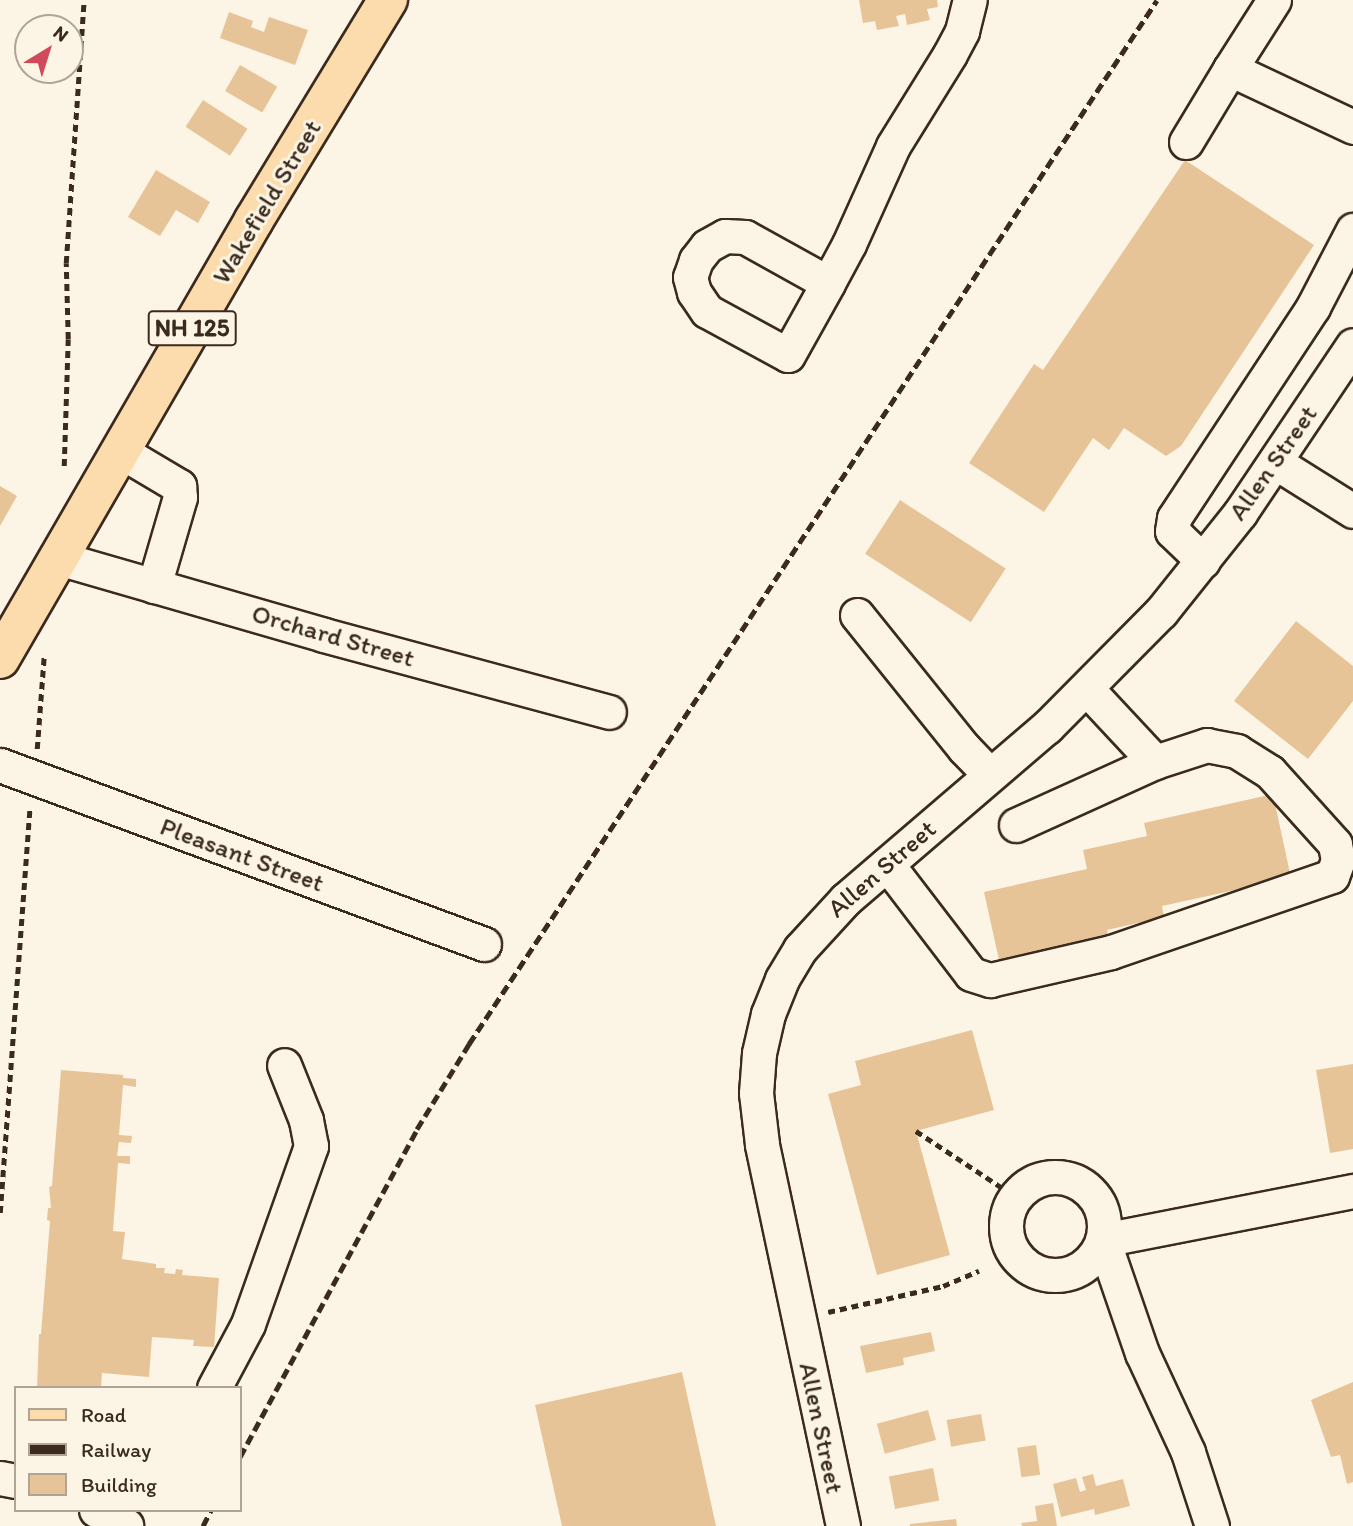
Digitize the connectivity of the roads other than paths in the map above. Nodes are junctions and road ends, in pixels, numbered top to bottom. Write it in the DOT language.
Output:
graph roads {
  1 [pos="388,0"];
  2 [pos="970,0"];
  3 [pos="1274,0"];
  4 [pos="1230,69"];
  5 [pos="1353,127"];
  6 [pos="1186,142"];
  7 [pos="1353,230"];
  8 [pos="828,283"];
  9 [pos="1353,345"];
  10 [pos="120,451"];
  11 [pos="1275,462"];
  12 [pos="1353,512"];
  13 [pos="58,558"];
  14 [pos="1203,561"];
  15 [pos="154,586"];
  16 [pos="857,615"];
  17 [pos="0,659"];
  18 [pos="1087,689"];
  19 [pos="609,712"];
  20 [pos="1155,762"];
  21 [pos="0,765"];
  22 [pos="990,775"];
  23 [pos="1016,825"];
  24 [pos="887,864"];
  25 [pos="484,944"];
  26 [pos="284,1065"];
  27 [pos="1353,1191"];
  28 [pos="1103,1240"];
  29 [pos="215,1386"];
  30 [pos="100,1512"];
  31 [pos="126,1526"];
  32 [pos="843,1526"];
  33 [pos="1212,1526"];
  1 -- 10 [label="main road, Wakefield Street / NH 125"];
  2 -- 8 [label="street"];
  3 -- 4 [label="street"];
  4 -- 5 [label="street"];
  4 -- 6 [label="street"];
  7 -- 14 [label="street"];
  9 -- 11 [label="street, Allen Street"];
  10 -- 13 [label="main road, Wakefield Street / NH 125"];
  10 -- 15 [label="street"];
  11 -- 12 [label="street"];
  11 -- 14 [label="street, Allen Street"];
  13 -- 15 [label="street, Orchard Street"];
  13 -- 17 [label="main road, Wakefield Street / NH 125"];
  14 -- 18 [label="street, Allen Street"];
  15 -- 19 [label="street, Orchard Street"];
  16 -- 22 [label="street"];
  18 -- 20 [label="street"];
  18 -- 22 [label="street, Allen Street"];
  20 -- 23 [label="street"];
  20 -- 24 [label="street"];
  21 -- 25 [label="street, Pleasant Street"];
  22 -- 24 [label="street, Allen Street"];
  24 -- 32 [label="street, Allen Street"];
  26 -- 29 [label="street"];
  27 -- 28 [label="street"];
  28 -- 28 [label="street"];
  28 -- 33 [label="street"];
  30 -- 31 [label="street"];
}
